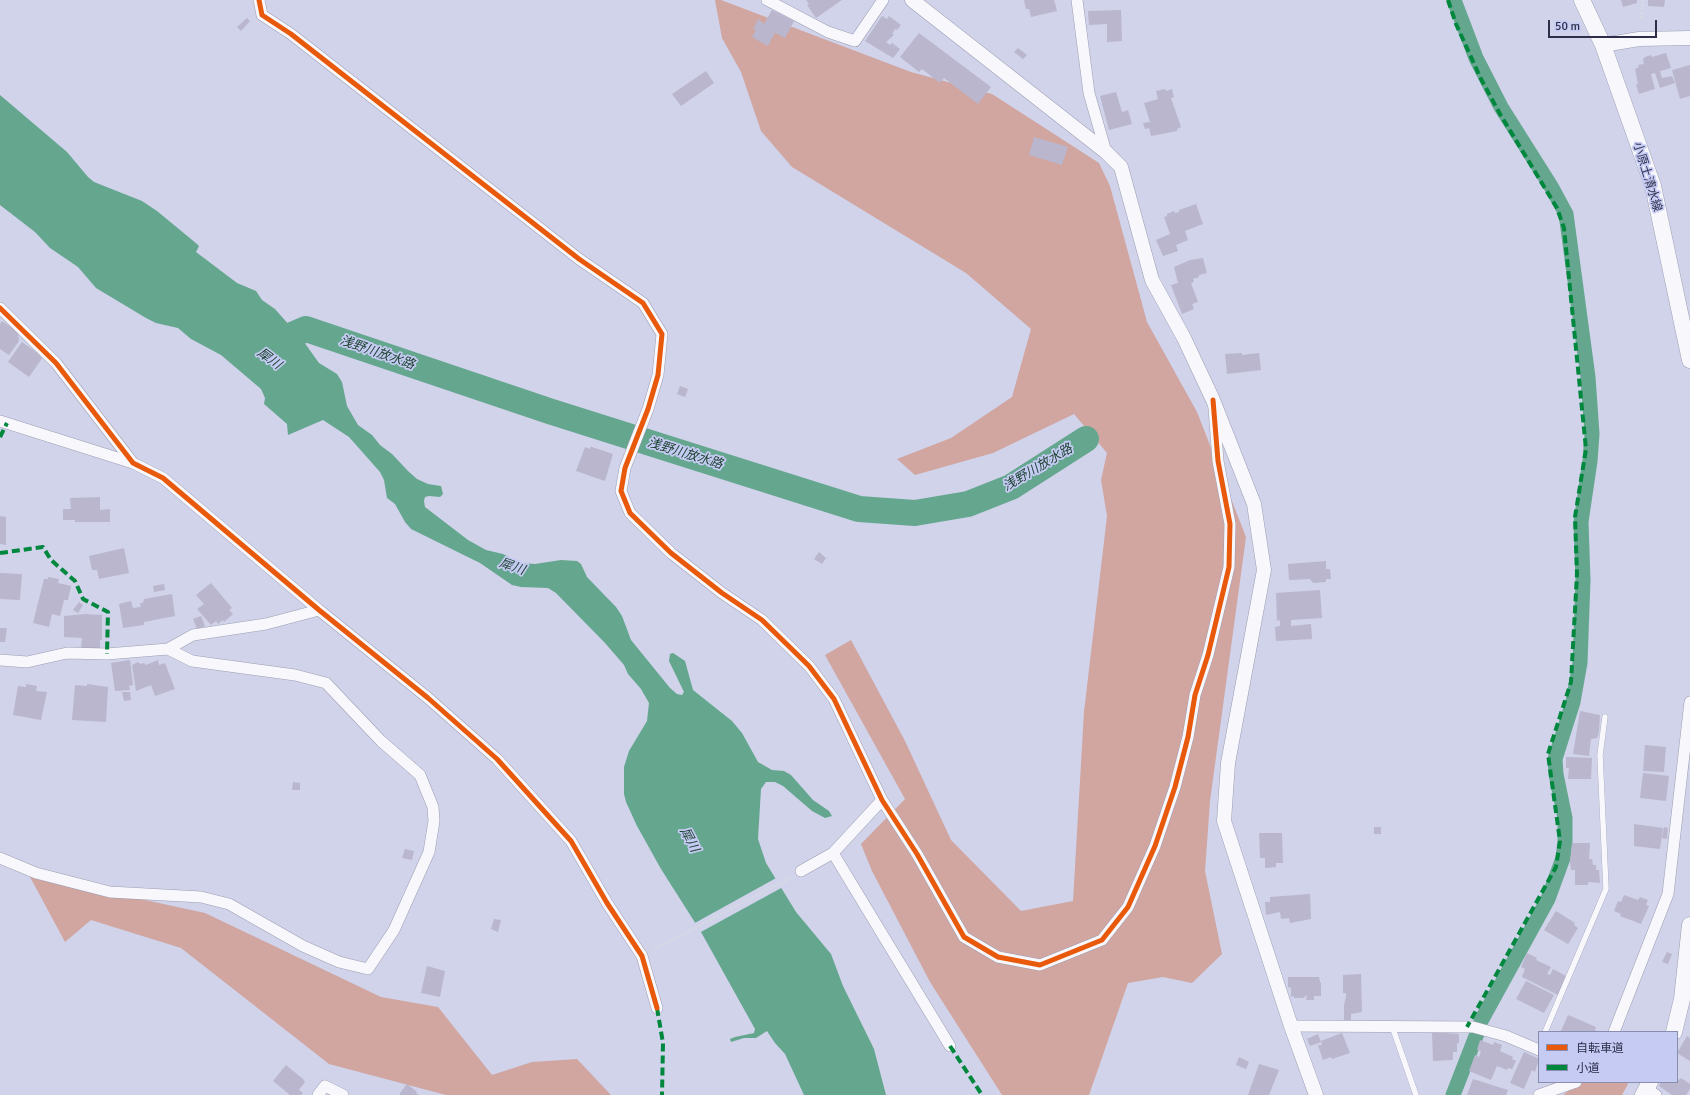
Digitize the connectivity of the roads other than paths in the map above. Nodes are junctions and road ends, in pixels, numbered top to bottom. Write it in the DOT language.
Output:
graph roads {
  1 [pos="259,0"];
  2 [pos="767,0"];
  3 [pos="884,0"];
  4 [pos="912,0"];
  5 [pos="1077,0"];
  6 [pos="1582,0"];
  7 [pos="1690,38"];
  8 [pos="1603,45"];
  9 [pos="1106,152"];
  10 [pos="0,308"];
  11 [pos="1690,360"];
  12 [pos="1213,400"];
  13 [pos="0,421"];
  14 [pos="133,464"];
  15 [pos="319,610"];
  16 [pos="168,649"];
  17 [pos="0,660"];
  18 [pos="1690,702"];
  19 [pos="1605,718"];
  20 [pos="882,800"];
  21 [pos="833,853"];
  22 [pos="0,858"];
  23 [pos="801,872"];
  24 [pos="1690,925"];
  25 [pos="657,1008"];
  26 [pos="1291,1026"];
  27 [pos="1391,1026"];
  28 [pos="1545,1031"];
  29 [pos="1614,1031"];
  30 [pos="1674,1031"];
  31 [pos="950,1046"];
  32 [pos="1538,1049"];
  33 [pos="1573,1083"];
  34 [pos="318,1095"];
  35 [pos="343,1095"];
  36 [pos="1316,1095"];
  37 [pos="1416,1095"];
  38 [pos="1539,1095"];
  1 -- 20 [label="street"];
  2 -- 3 [label="street"];
  4 -- 9 [label="street"];
  5 -- 9 [label="street"];
  6 -- 8 [label="main road, 小原土清水線"];
  7 -- 8 [label="street"];
  8 -- 11 [label="main road, 小原土清水線"];
  9 -- 12 [label="street"];
  10 -- 14 [label="street"];
  12 -- 20 [label="street"];
  12 -- 26 [label="street"];
  13 -- 14 [label="street"];
  14 -- 15 [label="street"];
  15 -- 16 [label="street"];
  15 -- 25 [label="street"];
  16 -- 17 [label="street"];
  16 -- 22 [label="street"];
  18 -- 29 [label="street"];
  19 -- 28 [label="lane"];
  20 -- 21 [label="street"];
  21 -- 23 [label="street"];
  21 -- 31 [label="street"];
  24 -- 30 [label="main road"];
  26 -- 27 [label="street"];
  26 -- 36 [label="street"];
  27 -- 32 [label="street"];
  27 -- 37 [label="lane"];
  33 -- 38 [label="street"];
  34 -- 35 [label="street"];
}
